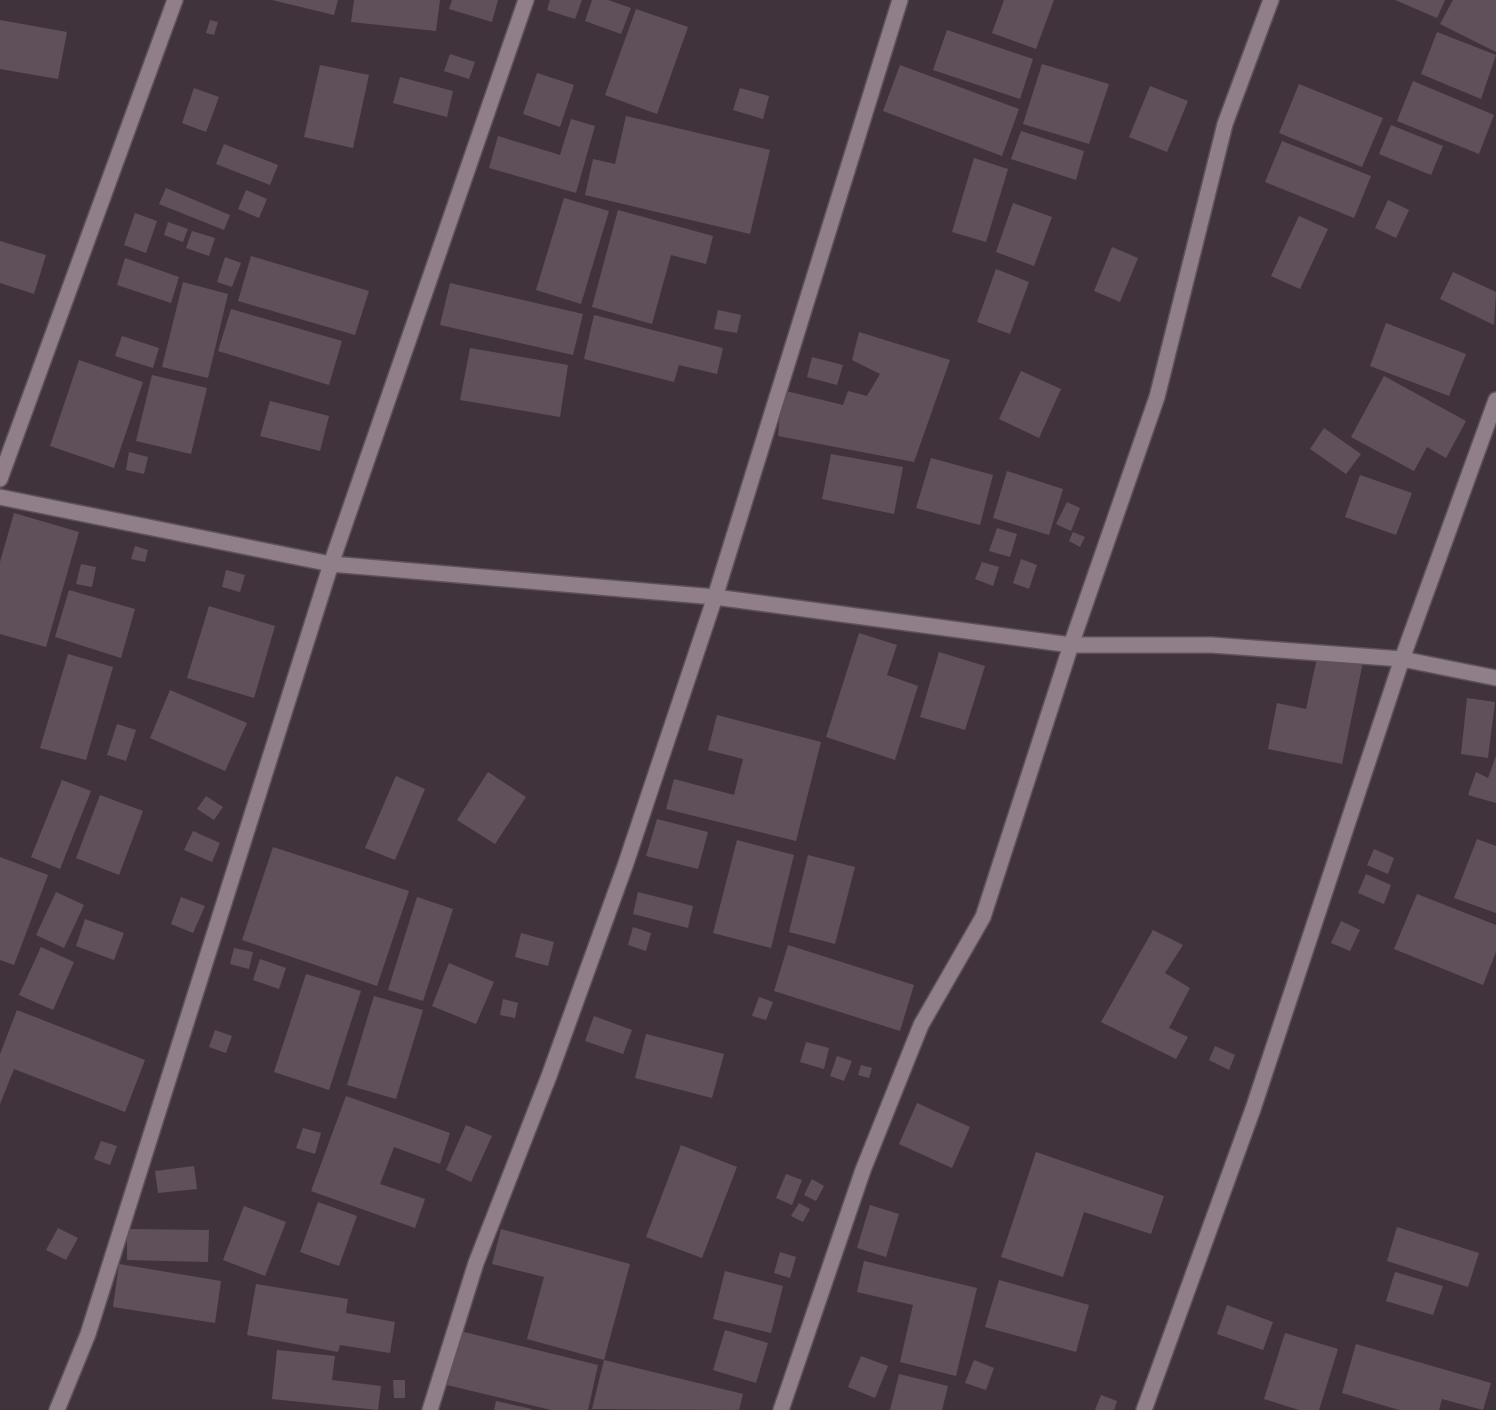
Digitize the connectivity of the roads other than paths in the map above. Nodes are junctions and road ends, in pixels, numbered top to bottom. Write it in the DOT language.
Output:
graph roads {
  1 [pos="175,0"];
  2 [pos="526,0"];
  3 [pos="900,0"];
  4 [pos="1271,0"];
  5 [pos="1496,400"];
  6 [pos="0,479"];
  7 [pos="0,497"];
  8 [pos="331,564"];
  9 [pos="715,597"];
  10 [pos="1071,645"];
  11 [pos="1402,659"];
  12 [pos="1496,678"];
  13 [pos="57,1410"];
  14 [pos="430,1410"];
  15 [pos="781,1410"];
  16 [pos="1144,1410"];
  1 -- 6 [label="street"];
  2 -- 8 [label="street"];
  3 -- 9 [label="street"];
  4 -- 10 [label="street"];
  5 -- 11 [label="street"];
  7 -- 8 [label="street"];
  8 -- 9 [label="street"];
  8 -- 13 [label="street"];
  9 -- 10 [label="street"];
  9 -- 14 [label="street"];
  10 -- 11 [label="street"];
  10 -- 15 [label="street"];
  11 -- 12 [label="street"];
  11 -- 16 [label="street"];
}
